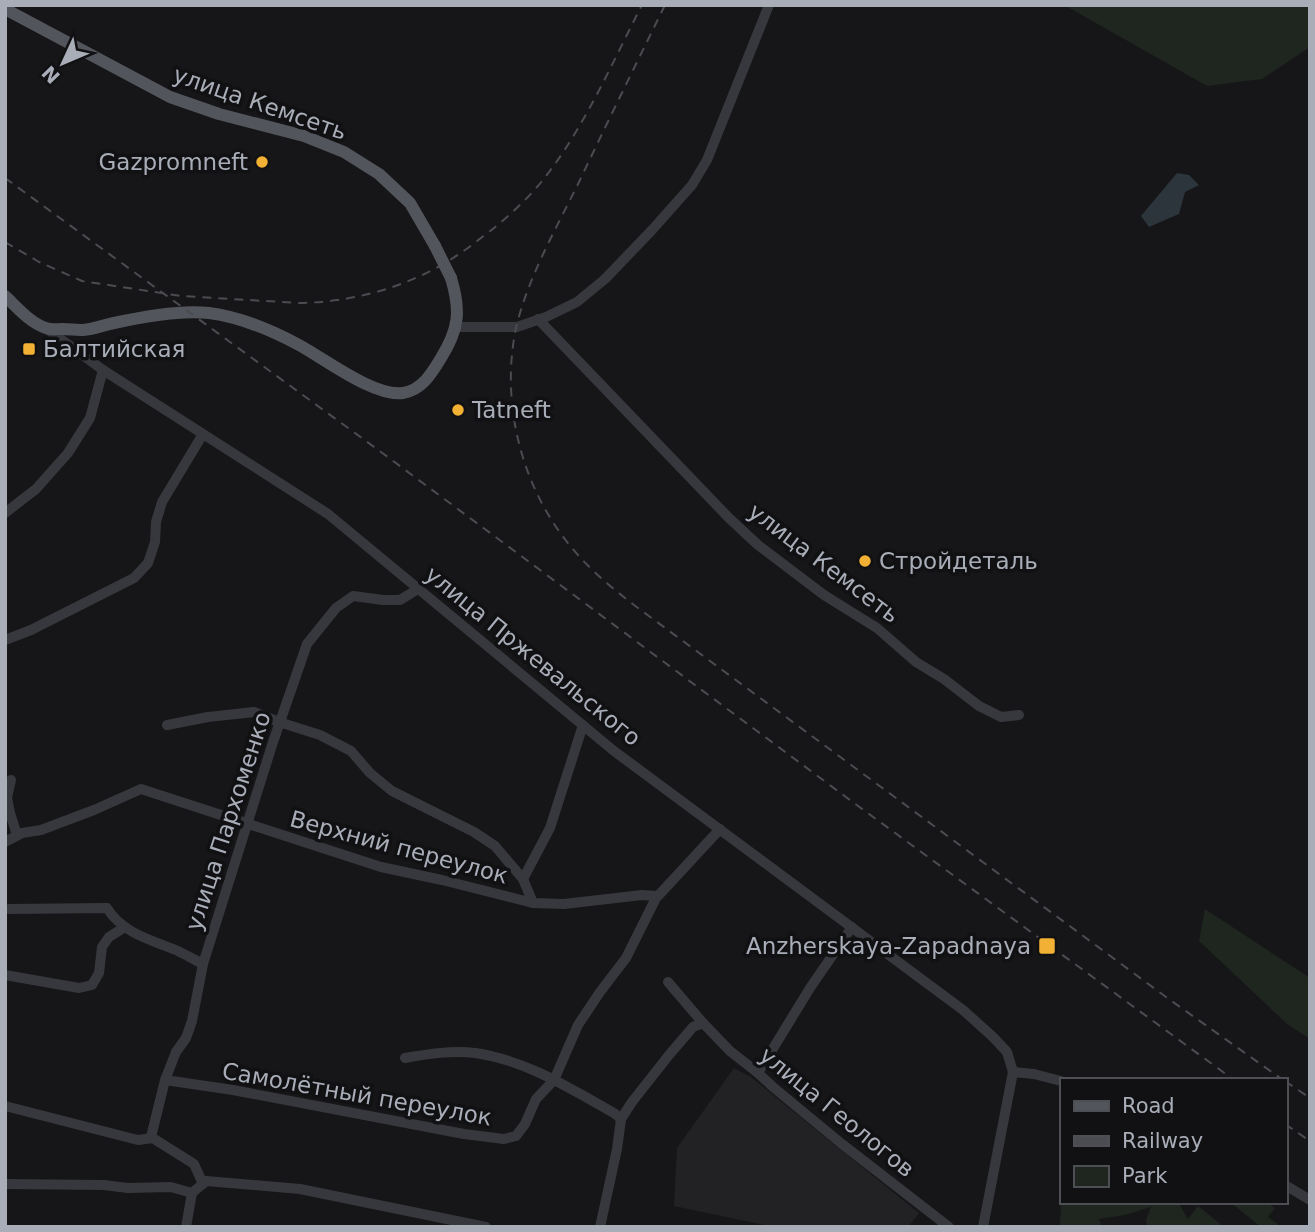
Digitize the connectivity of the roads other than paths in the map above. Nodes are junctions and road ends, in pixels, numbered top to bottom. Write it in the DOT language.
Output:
graph roads {
  1 [pos="769,5"];
  2 [pos="5,9"];
  3 [pos="5,296"];
  4 [pos="542,318"];
  5 [pos="456,327"];
  6 [pos="47,329"];
  7 [pos="103,370"];
  8 [pos="203,434"];
  9 [pos="5,513"];
  10 [pos="418,589"];
  11 [pos="5,640"];
  12 [pos="1018,715"];
  13 [pos="279,722"];
  14 [pos="167,725"];
  15 [pos="583,725"];
  16 [pos="11,780"];
  17 [pos="247,823"];
  18 [pos="720,829"];
  19 [pos="17,835"];
  20 [pos="5,842"];
  21 [pos="523,879"];
  22 [pos="657,896"];
  23 [pos="533,904"];
  24 [pos="9,909"];
  25 [pos="125,927"];
  26 [pos="852,927"];
  27 [pos="203,964"];
  28 [pos="5,975"];
  29 [pos="668,982"];
  30 [pos="703,1023"];
  31 [pos="405,1058"];
  32 [pos="1013,1072"];
  33 [pos="758,1073"];
  34 [pos="165,1080"];
  35 [pos="554,1080"];
  36 [pos="1060,1081"];
  37 [pos="5,1106"];
  38 [pos="621,1119"];
  39 [pos="153,1138"];
  40 [pos="204,1183"];
  41 [pos="5,1184"];
  42 [pos="1287,1186"];
  43 [pos="192,1193"];
  44 [pos="1310,1200"];
  45 [pos="186,1227"];
  46 [pos="486,1227"];
  47 [pos="600,1227"];
  48 [pos="949,1227"];
  49 [pos="983,1227"];
  1 -- 4 [label="street"];
  2 -- 5 [label="main road, улица Кемсеть, bridge"];
  3 -- 6 [label="main road, улица Пржевальского"];
  4 -- 5 [label="street"];
  4 -- 12 [label="street, улица Кемсеть"];
  5 -- 6 [label="main road, улица Кемсеть"];
  6 -- 7 [label="street, улица Пржевальского"];
  7 -- 8 [label="street, улица Пржевальского"];
  7 -- 9 [label="street"];
  8 -- 10 [label="street, улица Пржевальского"];
  8 -- 11 [label="street"];
  10 -- 13 [label="street, улица Пархоменко"];
  10 -- 15 [label="street, улица Пржевальского"];
  13 -- 14 [label="street"];
  13 -- 17 [label="street, улица Пархоменко"];
  13 -- 21 [label="street"];
  15 -- 18 [label="street, улица Пржевальского"];
  15 -- 21 [label="street"];
  16 -- 19 [label="street"];
  17 -- 19 [label="street, Верхний переулок"];
  17 -- 23 [label="street, Верхний переулок"];
  17 -- 27 [label="street, улица Пархоменко"];
  18 -- 22 [label="street, Самолётный переулок"];
  18 -- 26 [label="street, улица Пржевальского"];
  19 -- 20 [label="street, Верхний переулок"];
  21 -- 23 [label="street"];
  22 -- 23 [label="street"];
  22 -- 35 [label="street, Самолётный переулок"];
  24 -- 25 [label="street"];
  25 -- 27 [label="street"];
  25 -- 28 [label="street"];
  26 -- 32 [label="street, улица Пржевальского"];
  26 -- 33 [label="street"];
  27 -- 34 [label="street, улица Пархоменко"];
  29 -- 30 [label="street, улица Геологов"];
  30 -- 33 [label="street, улица Геологов"];
  30 -- 38 [label="street"];
  31 -- 35 [label="street, Самолётный переулок"];
  32 -- 36 [label="street"];
  32 -- 49 [label="street"];
  33 -- 48 [label="street, улица Геологов"];
  34 -- 35 [label="street, Самолётный переулок"];
  34 -- 39 [label="street, улица Пархоменко"];
  35 -- 38 [label="street, Самолётный переулок"];
  37 -- 39 [label="street"];
  38 -- 47 [label="street"];
  39 -- 40 [label="street"];
  40 -- 43 [label="street"];
  40 -- 46 [label="street"];
  41 -- 43 [label="street"];
  42 -- 44 [label="street"];
  43 -- 45 [label="street"];
}
